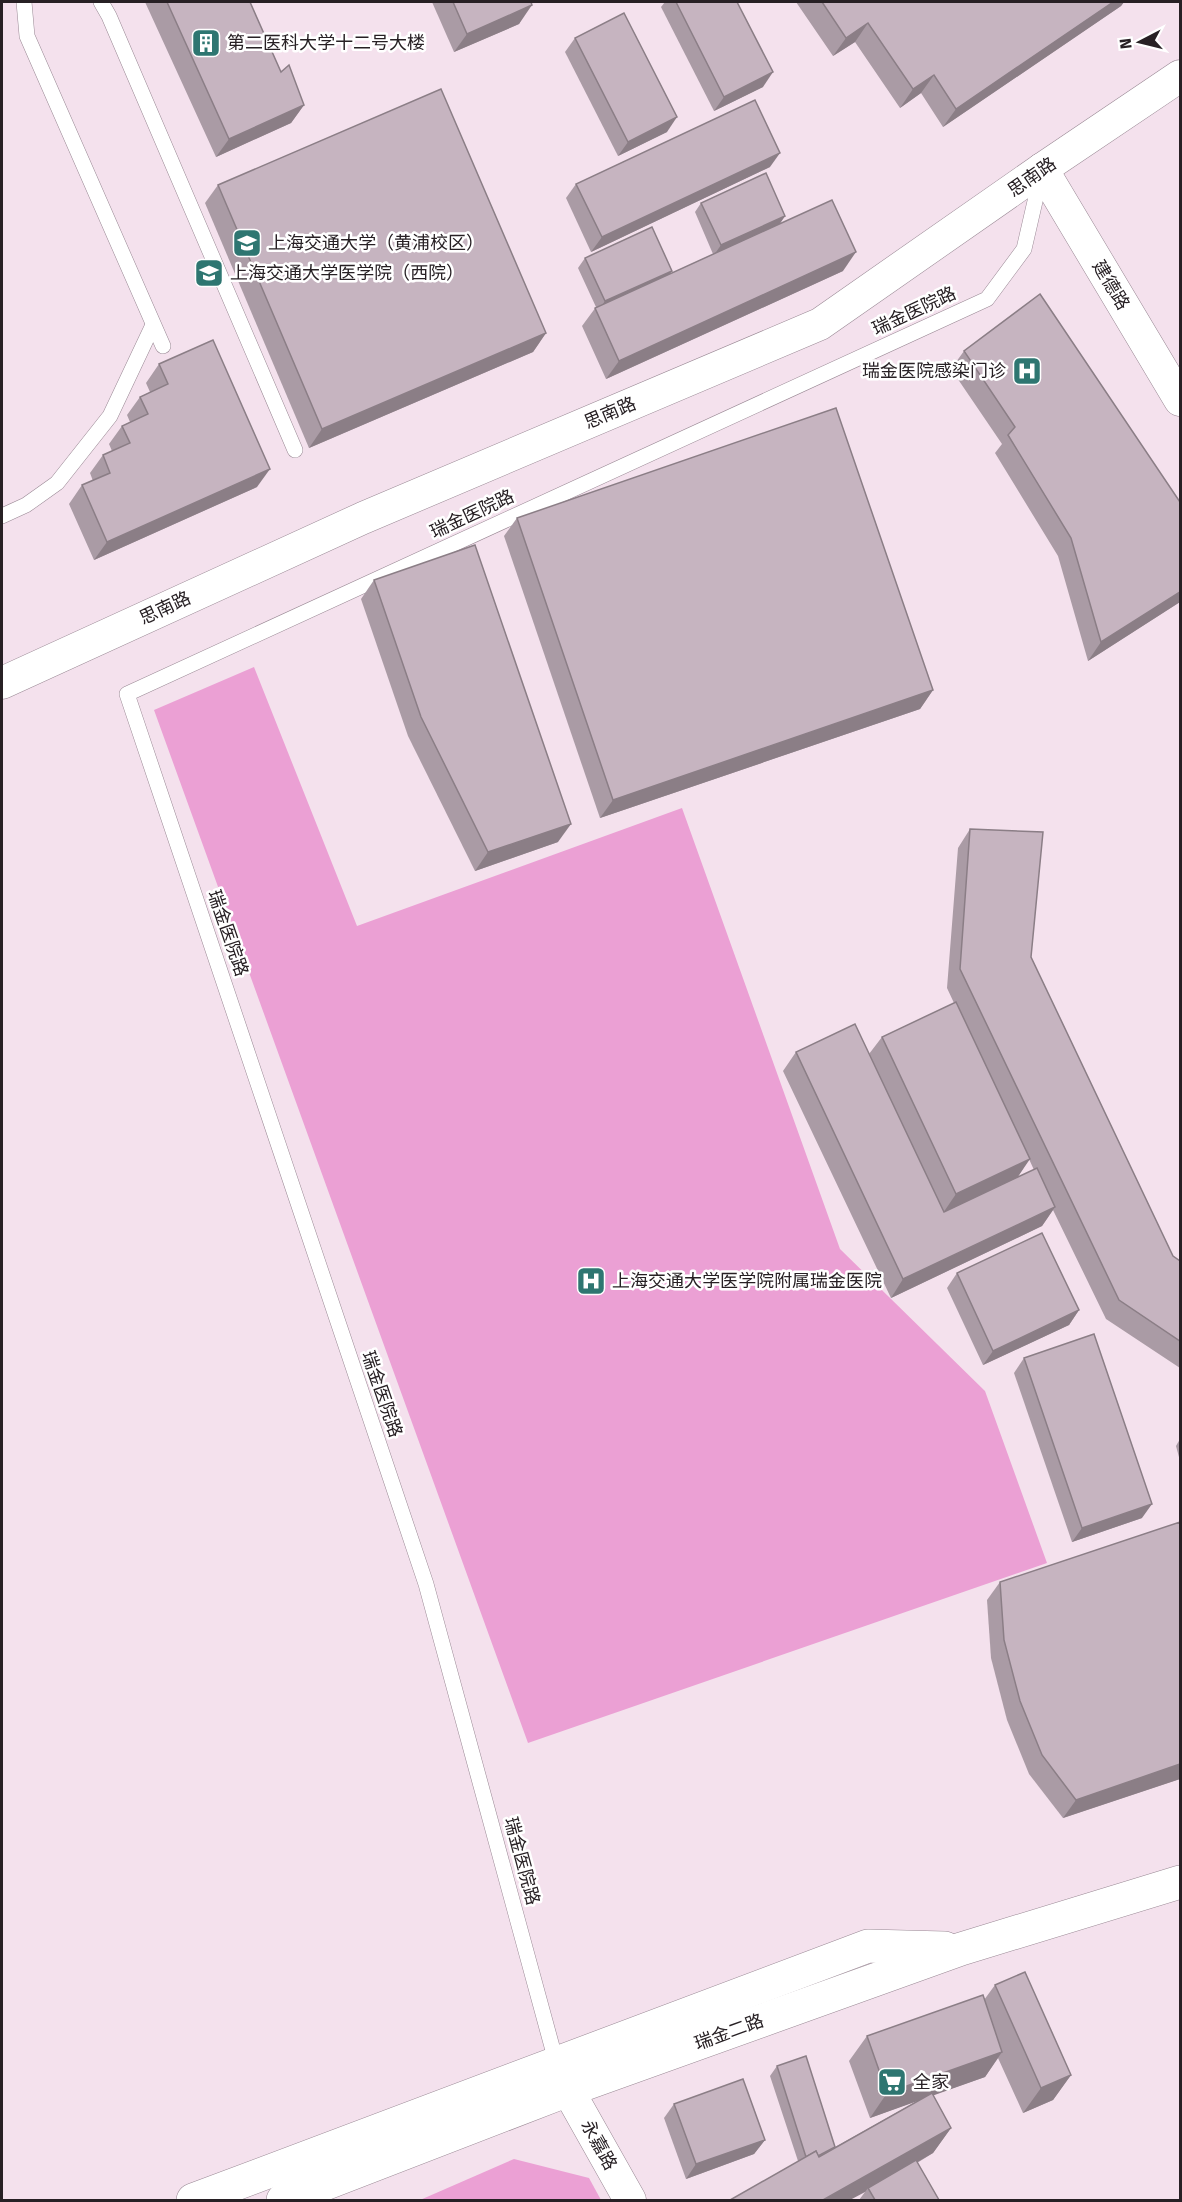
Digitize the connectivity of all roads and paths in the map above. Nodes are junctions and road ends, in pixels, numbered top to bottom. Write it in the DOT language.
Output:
graph roads {
  1 [pos="24,2"];
  2 [pos="101,2"];
  3 [pos="1180,76"];
  4 [pos="1042,169"];
  5 [pos="153,325"];
  6 [pos="162,346"];
  7 [pos="1180,400"];
  8 [pos="295,450"];
  9 [pos="2,516"];
  10 [pos="2,683"];
  11 [pos="1180,1882"];
  12 [pos="562,2077"];
  13 [pos="193,2200"];
  14 [pos="284,2200"];
  15 [pos="630,2200"];
  1 -- 5 [label="lane"];
  2 -- 8 [label="lane"];
  3 -- 4 [label="street, 思南路"];
  4 -- 7 [label="street, 建德路"];
  4 -- 10 [label="street, 思南路"];
  4 -- 12 [label="lane, 瑞金医院路"];
  5 -- 6 [label="lane"];
  5 -- 9 [label="lane"];
  11 -- 12 [label="main road, 瑞金二路"];
  12 -- 13 [label="main road"];
  12 -- 14 [label="main road, 瑞金二路"];
  12 -- 15 [label="street, 永嘉路"];
}
